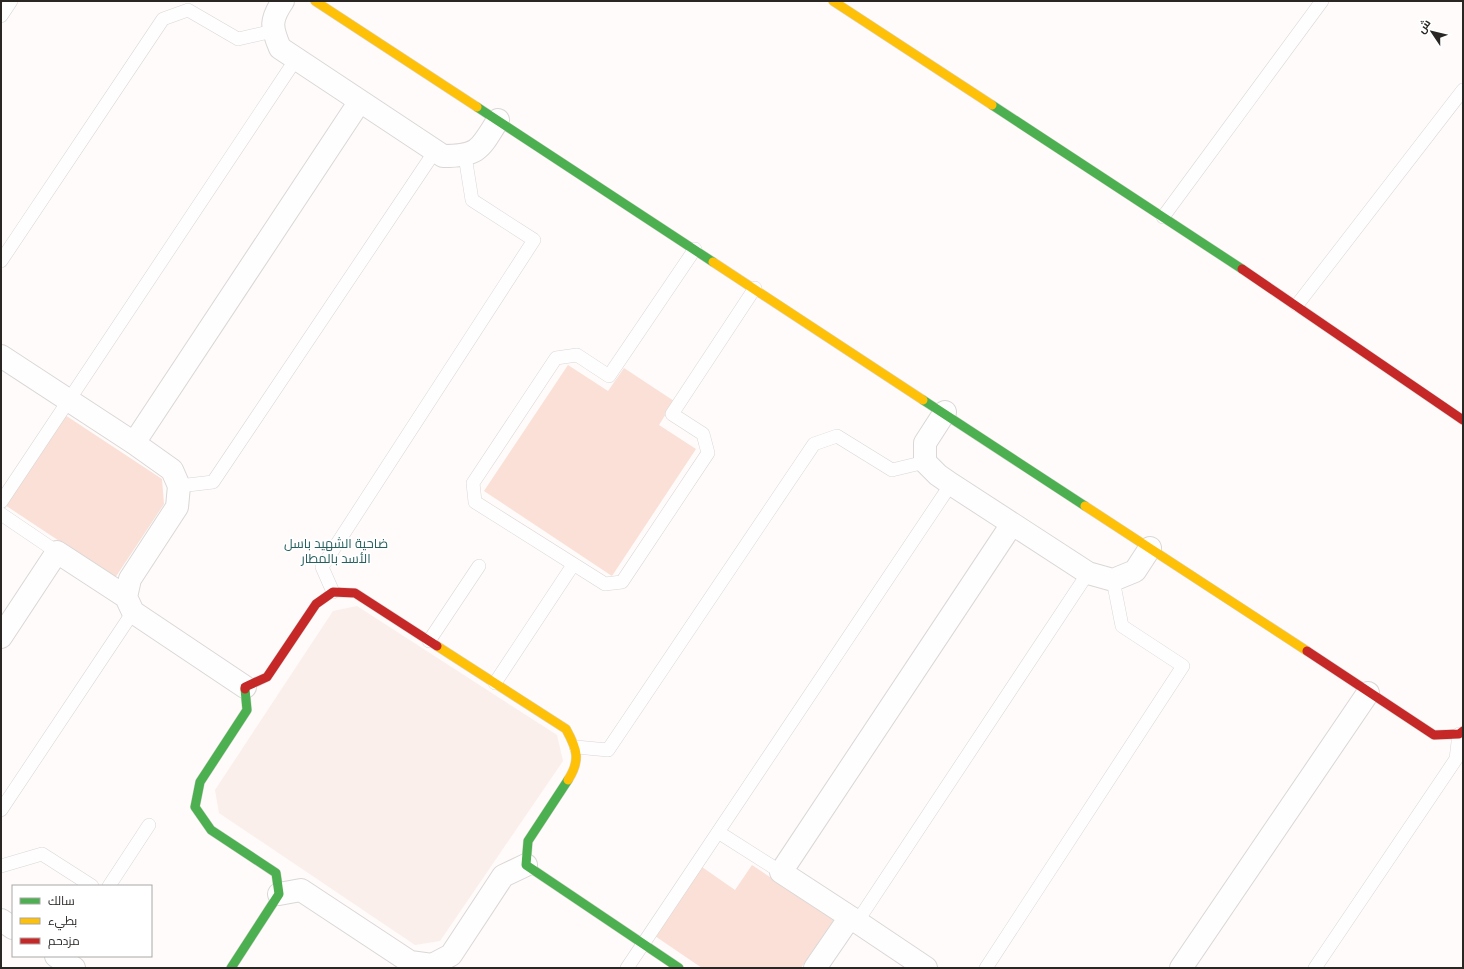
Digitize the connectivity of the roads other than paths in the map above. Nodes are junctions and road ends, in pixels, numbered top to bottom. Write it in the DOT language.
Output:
graph roads {
  1 [pos="11,1"];
  2 [pos="283,1"];
  3 [pos="315,1"];
  4 [pos="833,1"];
  5 [pos="1322,1"];
  6 [pos="1,16"];
  7 [pos="273,31"];
  8 [pos="296,59"];
  9 [pos="1463,90"];
  10 [pos="360,101"];
  11 [pos="498,120"];
  12 [pos="435,151"];
  13 [pos="464,156"];
  14 [pos="1162,217"];
  15 [pos="695,249"];
  16 [pos="1,261"];
  17 [pos="756,288"];
  18 [pos="1297,305"];
  19 [pos="1,356"];
  20 [pos="69,400"];
  21 [pos="945,412"];
  22 [pos="1463,420"];
  23 [pos="134,443"];
  24 [pos="925,462"];
  25 [pos="951,484"];
  26 [pos="179,486"];
  27 [pos="1,502"];
  28 [pos="1,514"];
  29 [pos="1012,524"];
  30 [pos="1150,548"];
  31 [pos="57,552"];
  32 [pos="573,565"];
  33 [pos="479,566"];
  34 [pos="1088,573"];
  35 [pos="1113,580"];
  36 [pos="333,592"];
  37 [pos="130,604"];
  38 [pos="1,636"];
  39 [pos="429,641"];
  40 [pos="495,683"];
  41 [pos="245,687"];
  42 [pos="1368,693"];
  43 [pos="1461,732"];
  44 [pos="576,747"];
  45 [pos="1,810"];
  46 [pos="149,825"];
  47 [pos="718,832"];
  48 [pos="526,865"];
  49 [pos="1,866"];
  50 [pos="781,872"];
  51 [pos="90,885"];
  52 [pos="109,885"];
  53 [pos="279,894"];
  54 [pos="1,920"];
  55 [pos="854,920"];
  56 [pos="12,927"];
  57 [pos="643,943"];
  58 [pos="58,957"];
  59 [pos="433,966"];
  60 [pos="74,968"];
  61 [pos="231,968"];
  62 [pos="627,968"];
  63 [pos="679,968"];
  64 [pos="815,968"];
  65 [pos="926,968"];
  66 [pos="986,968"];
  67 [pos="1180,968"];
  68 [pos="1315,968"];
  1 -- 6 [label="lane"];
  2 -- 7 [label="street"];
  3 -- 11 [label="street"];
  4 -- 14 [label="street"];
  5 -- 14 [label="lane"];
  7 -- 8 [label="street"];
  7 -- 16 [label="lane"];
  8 -- 10 [label="street"];
  8 -- 20 [label="lane"];
  9 -- 18 [label="lane"];
  10 -- 12 [label="street"];
  10 -- 23 [label="street"];
  11 -- 13 [label="street"];
  11 -- 15 [label="street"];
  12 -- 13 [label="street"];
  12 -- 26 [label="lane"];
  13 -- 36 [label="lane"];
  14 -- 18 [label="street"];
  15 -- 17 [label="street"];
  15 -- 32 [label="lane"];
  17 -- 21 [label="street"];
  17 -- 32 [label="lane"];
  18 -- 22 [label="street"];
  19 -- 20 [label="street"];
  20 -- 23 [label="street"];
  20 -- 27 [label="lane"];
  21 -- 24 [label="street"];
  21 -- 30 [label="street"];
  23 -- 26 [label="street"];
  24 -- 25 [label="street"];
  24 -- 44 [label="lane"];
  25 -- 29 [label="street"];
  25 -- 47 [label="lane"];
  26 -- 37 [label="street"];
  28 -- 31 [label="lane"];
  29 -- 34 [label="street"];
  29 -- 50 [label="street"];
  30 -- 35 [label="street"];
  30 -- 42 [label="street"];
  31 -- 37 [label="street"];
  31 -- 38 [label="street"];
  32 -- 40 [label="lane"];
  33 -- 39 [label="lane"];
  34 -- 35 [label="street"];
  34 -- 55 [label="lane"];
  35 -- 66 [label="lane"];
  36 -- 39 [label="street"];
  36 -- 41 [label="street"];
  37 -- 41 [label="street"];
  37 -- 45 [label="lane"];
  39 -- 40 [label="street"];
  40 -- 44 [label="street"];
  41 -- 53 [label="street"];
  42 -- 43 [label="street"];
  42 -- 67 [label="street"];
  43 -- 68 [label="lane"];
  44 -- 48 [label="street"];
  46 -- 52 [label="lane"];
  47 -- 50 [label="lane"];
  47 -- 57 [label="lane"];
  48 -- 57 [label="street"];
  48 -- 59 [label="street"];
  49 -- 51 [label="lane"];
  50 -- 55 [label="street"];
  53 -- 59 [label="street"];
  53 -- 61 [label="street"];
  54 -- 56 [label="street"];
  55 -- 64 [label="street"];
  55 -- 65 [label="street"];
  57 -- 62 [label="lane"];
  57 -- 63 [label="street"];
  58 -- 60 [label="street"];
}
